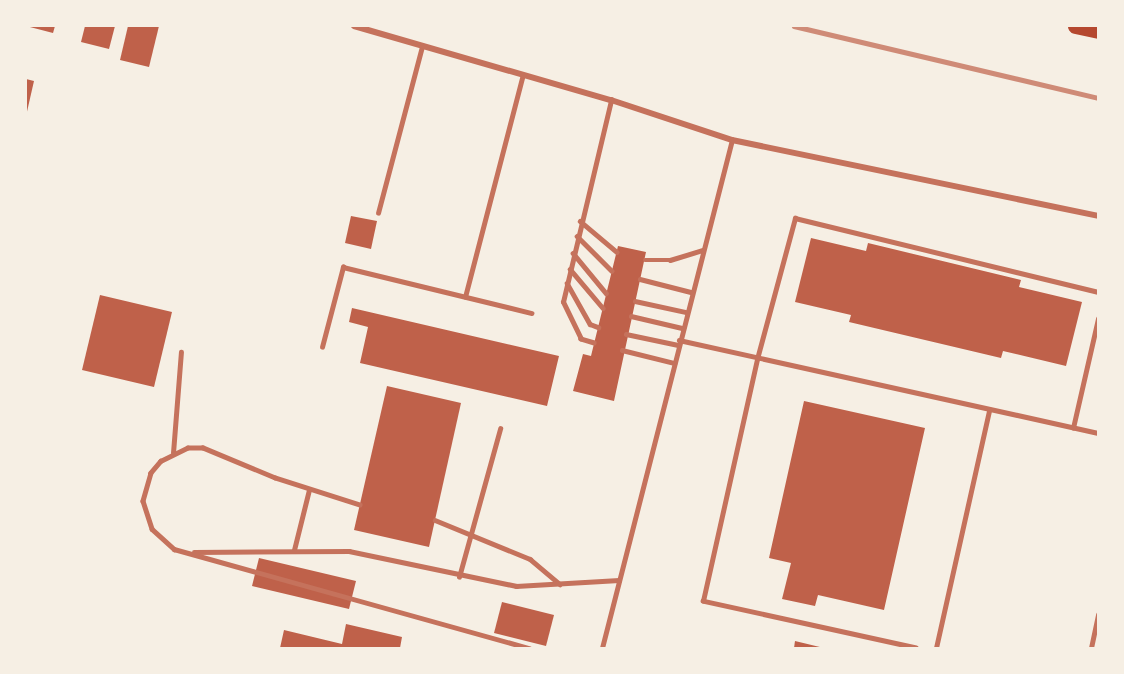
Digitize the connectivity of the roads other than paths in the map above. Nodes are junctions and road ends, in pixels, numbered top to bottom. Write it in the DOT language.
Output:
graph roads {
  1 [pos="354,26"];
  2 [pos="1075,26"];
  3 [pos="1098,31"];
  4 [pos="422,45"];
  5 [pos="523,75"];
  6 [pos="611,100"];
  7 [pos="732,140"];
  8 [pos="378,213"];
  9 [pos="1098,216"];
  10 [pos="580,221"];
  11 [pos="577,236"];
  12 [pos="702,250"];
  13 [pos="616,252"];
  14 [pos="573,253"];
  15 [pos="645,260"];
  16 [pos="570,269"];
  17 [pos="612,271"];
  18 [pos="640,279"];
  19 [pos="567,283"];
  20 [pos="691,292"];
  21 [pos="1098,292"];
  22 [pos="606,293"];
  23 [pos="465,297"];
  24 [pos="635,301"];
  25 [pos="603,308"];
  26 [pos="686,312"];
  27 [pos="531,313"];
  28 [pos="631,316"];
  29 [pos="1098,319"];
  30 [pos="598,327"];
  31 [pos="682,328"];
  32 [pos="626,334"];
  33 [pos="594,343"];
  34 [pos="678,343"];
  35 [pos="322,347"];
  36 [pos="622,350"];
  37 [pos="180,352"];
  38 [pos="757,359"];
  39 [pos="674,363"];
  40 [pos="988,410"];
  41 [pos="1073,428"];
  42 [pos="500,429"];
  43 [pos="1098,433"];
  44 [pos="173,453"];
  45 [pos="309,490"];
  46 [pos="360,505"];
  47 [pos="435,520"];
  48 [pos="471,535"];
  49 [pos="294,550"];
  50 [pos="189,553"];
  51 [pos="459,577"];
  52 [pos="619,580"];
  53 [pos="560,584"];
  54 [pos="1098,615"];
  55 [pos="529,648"];
  56 [pos="602,648"];
  57 [pos="916,648"];
  58 [pos="936,648"];
  59 [pos="1091,648"];
  1 -- 4 [label="street"];
  2 -- 3 [label="main road"];
  4 -- 5 [label="street"];
  4 -- 8 [label="lane"];
  5 -- 6 [label="street"];
  5 -- 23 [label="lane"];
  6 -- 7 [label="street"];
  6 -- 10 [label="lane"];
  7 -- 9 [label="street"];
  7 -- 12 [label="lane"];
  10 -- 11 [label="lane"];
  10 -- 13 [label="lane"];
  11 -- 14 [label="lane"];
  11 -- 17 [label="lane"];
  12 -- 15 [label="lane"];
  12 -- 20 [label="lane"];
  14 -- 16 [label="lane"];
  14 -- 22 [label="lane"];
  16 -- 19 [label="lane"];
  16 -- 25 [label="lane"];
  18 -- 20 [label="lane"];
  19 -- 30 [label="lane"];
  19 -- 33 [label="lane"];
  20 -- 26 [label="lane"];
  21 -- 38 [label="lane"];
  23 -- 27 [label="lane"];
  23 -- 35 [label="lane"];
  24 -- 26 [label="lane"];
  26 -- 31 [label="lane"];
  28 -- 31 [label="lane"];
  29 -- 41 [label="lane"];
  31 -- 34 [label="lane"];
  32 -- 34 [label="lane"];
  34 -- 38 [label="lane"];
  34 -- 39 [label="lane"];
  36 -- 39 [label="lane"];
  37 -- 44 [label="lane"];
  38 -- 40 [label="lane"];
  38 -- 57 [label="lane"];
  39 -- 52 [label="lane"];
  40 -- 41 [label="lane"];
  40 -- 58 [label="lane"];
  41 -- 43 [label="lane"];
  42 -- 48 [label="lane"];
  44 -- 45 [label="lane"];
  44 -- 50 [label="lane"];
  45 -- 46 [label="lane"];
  45 -- 49 [label="lane"];
  47 -- 48 [label="lane"];
  48 -- 51 [label="lane"];
  48 -- 53 [label="lane"];
  49 -- 50 [label="lane"];
  49 -- 51 [label="lane"];
  50 -- 55 [label="lane"];
  51 -- 53 [label="lane"];
  52 -- 53 [label="lane"];
  52 -- 56 [label="lane"];
  54 -- 59 [label="lane"];
}
